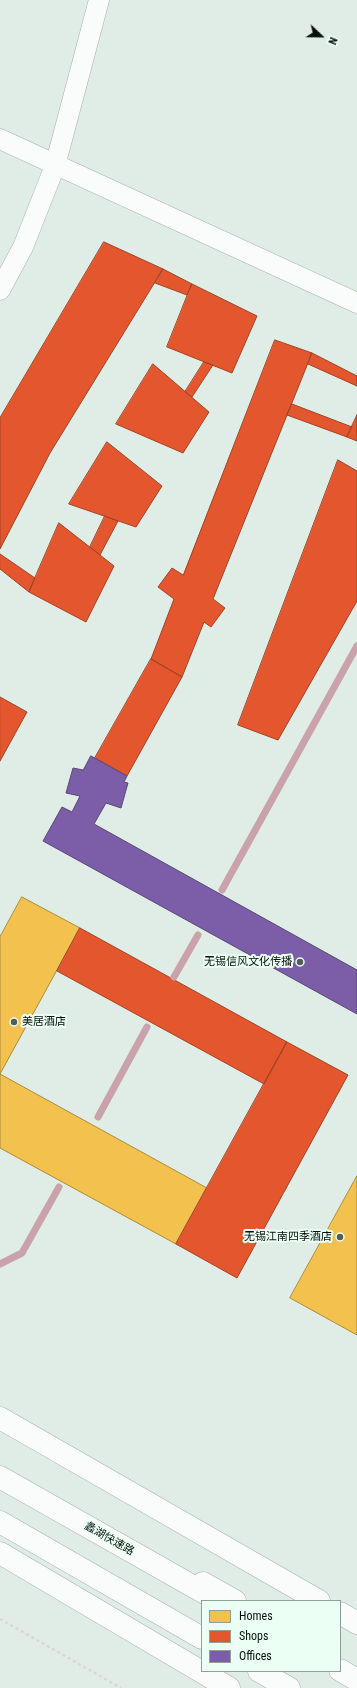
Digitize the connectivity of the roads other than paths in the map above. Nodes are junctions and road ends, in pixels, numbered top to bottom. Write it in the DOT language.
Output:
graph roads {
  1 [pos="99,0"];
  2 [pos="0,139"];
  3 [pos="55,166"];
  4 [pos="0,290"];
  5 [pos="357,303"];
  6 [pos="0,1418"];
  7 [pos="0,1466"];
  8 [pos="0,1477"];
  9 [pos="0,1522"];
  10 [pos="0,1553"];
  11 [pos="217,1600"];
  12 [pos="233,1600"];
  13 [pos="317,1600"];
  14 [pos="341,1614"];
  15 [pos="357,1623"];
  16 [pos="201,1637"];
  17 [pos="341,1662"];
  18 [pos="201,1671"];
  19 [pos="341,1671"];
  20 [pos="357,1671"];
  21 [pos="202,1672"];
  22 [pos="262,1672"];
  23 [pos="357,1680"];
  24 [pos="229,1688"];
  25 [pos="289,1688"];
  1 -- 3 [label="street"];
  2 -- 3 [label="street"];
  3 -- 4 [label="street"];
  3 -- 5 [label="street"];
  6 -- 13 [label="main road"];
  7 -- 12 [label="main road"];
  8 -- 11 [label="main road, 蠡湖快速路"];
  9 -- 16 [label="main road"];
  10 -- 18 [label="main road"];
  14 -- 15 [label="main road"];
  17 -- 20 [label="main road"];
  19 -- 23 [label="main road"];
  21 -- 24 [label="main road"];
  22 -- 25 [label="main road"];
}
